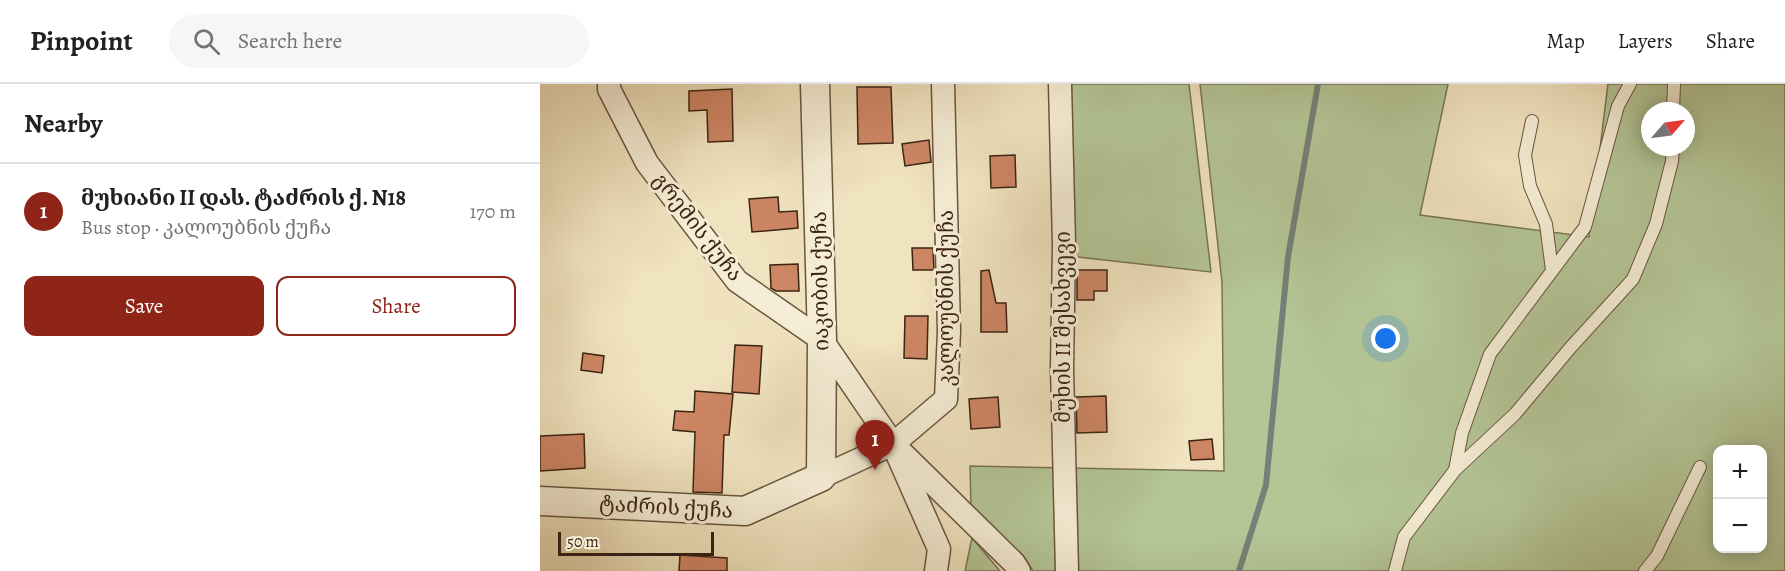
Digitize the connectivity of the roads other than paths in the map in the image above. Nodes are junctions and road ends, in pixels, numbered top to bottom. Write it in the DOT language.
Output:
graph roads {
  1 [pos="609,84"];
  2 [pos="815,84"];
  3 [pos="943,84"];
  4 [pos="1060,84"];
  5 [pos="1629,84"];
  6 [pos="1674,84"];
  7 [pos="1673,102"];
  8 [pos="1532,121"];
  9 [pos="1672,156"];
  10 [pos="1552,270"];
  11 [pos="822,340"];
  12 [pos="893,444"];
  13 [pos="1700,467"];
  14 [pos="1455,470"];
  15 [pos="821,477"];
  16 [pos="540,501"];
  17 [pos="939,564"];
  18 [pos="1019,571"];
  19 [pos="1066,571"];
  20 [pos="1395,571"];
  21 [pos="1645,571"];
  1 -- 11 [label="street, გრემის ქუჩა"];
  2 -- 11 [label="street, იაკობის ქუჩა"];
  3 -- 12 [label="street, კალოუბნის ქუჩა"];
  4 -- 19 [label="street, მუხის II შესახვევი"];
  5 -- 10 [label="lane"];
  6 -- 7 [label="lane"];
  8 -- 10 [label="lane"];
  9 -- 14 [label="lane"];
  10 -- 14 [label="lane"];
  11 -- 12 [label="street"];
  11 -- 15 [label="street, იაკობის ქუჩა"];
  12 -- 15 [label="street, კალოუბნის ქუჩა"];
  12 -- 17 [label="street"];
  12 -- 18 [label="street"];
  13 -- 21 [label="lane"];
  14 -- 20 [label="lane"];
  15 -- 16 [label="street, ტაძრის ქუჩა"];
}
